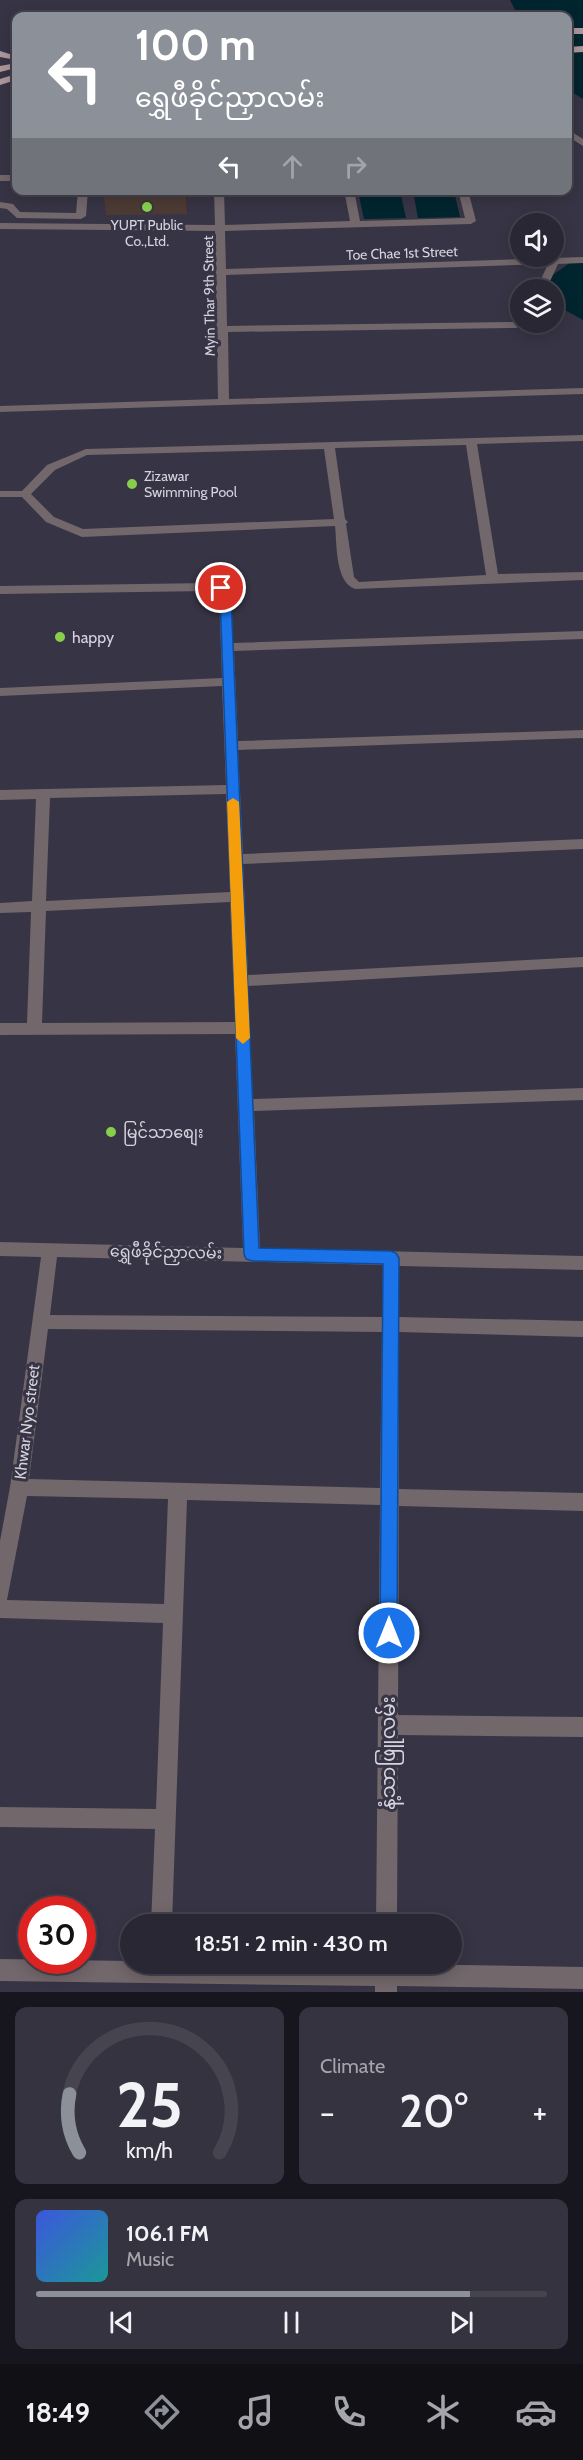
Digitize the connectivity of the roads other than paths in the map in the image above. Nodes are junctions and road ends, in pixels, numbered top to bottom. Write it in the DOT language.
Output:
graph roads {
  1 [pos="83,195"];
  2 [pos="219,195"];
  3 [pos="350,195"];
  4 [pos="465,195"];
  5 [pos="0,205"];
  6 [pos="356,225"];
  7 [pos="0,226"];
  8 [pos="221,228"];
  9 [pos="583,260"];
  10 [pos="564,261"];
  11 [pos="510,262"];
  12 [pos="221,272"];
  13 [pos="510,325"];
  14 [pos="222,329"];
  15 [pos="583,391"];
  16 [pos="224,402"];
  17 [pos="0,409"];
  18 [pos="583,438"];
  19 [pos="471,441"];
  20 [pos="329,447"];
  21 [pos="0,494"];
  22 [pos="25,494"];
  23 [pos="342,522"];
  24 [pos="583,576"];
  25 [pos="494,578"];
  26 [pos="0,590"];
  27 [pos="583,635"];
  28 [pos="226,647"];
  29 [pos="228,682"];
  30 [pos="0,692"];
  31 [pos="583,734"];
  32 [pos="231,746"];
  33 [pos="232,789"];
  34 [pos="43,794"];
  35 [pos="0,795"];
  36 [pos="583,844"];
  37 [pos="235,859"];
  38 [pos="237,897"];
  39 [pos="0,908"];
  40 [pos="39,908"];
  41 [pos="583,962"];
  42 [pos="240,981"];
  43 [pos="243,1028"];
  44 [pos="0,1029"];
  45 [pos="34,1029"];
  46 [pos="583,1094"];
  47 [pos="246,1106"];
  48 [pos="0,1249"];
  49 [pos="50,1250"];
  50 [pos="252,1254"];
  51 [pos="391,1258"];
  52 [pos="583,1263"];
  53 [pos="39,1322"];
  54 [pos="390,1324"];
  55 [pos="583,1329"];
  56 [pos="19,1487"];
  57 [pos="178,1491"];
  58 [pos="390,1497"];
  59 [pos="583,1502"];
  60 [pos="0,1594"];
  61 [pos="0,1609"];
  62 [pos="174,1614"];
  63 [pos="388,1725"];
  64 [pos="583,1727"];
  65 [pos="0,1817"];
  66 [pos="166,1819"];
  67 [pos="162,1914"];
  68 [pos="387,1914"];
  69 [pos="120,1968"];
  70 [pos="0,1970"];
  71 [pos="311,1974"];
  72 [pos="386,1977"];
  73 [pos="583,1978"];
  1 -- 5 [label="street"];
  2 -- 8 [label="street, Myin Thar 9th Street"];
  3 -- 6 [label="street"];
  4 -- 6 [label="street"];
  6 -- 8 [label="street"];
  7 -- 8 [label="street"];
  8 -- 12 [label="street, Myin Thar 9th Street"];
  9 -- 10 [label="street, Toe Chae 1st Street"];
  11 -- 12 [label="street, Toe Chae 1st Street"];
  12 -- 14 [label="street, Myin Thar 9th Street"];
  13 -- 14 [label="street"];
  14 -- 16 [label="street, Myin Thar 9th Street"];
  15 -- 16 [label="street"];
  16 -- 17 [label="street"];
  18 -- 19 [label="street"];
  19 -- 20 [label="street"];
  19 -- 25 [label="street"];
  20 -- 22 [label="street"];
  20 -- 23 [label="street"];
  21 -- 22 [label="street"];
  22 -- 23 [label="street"];
  23 -- 25 [label="street"];
  24 -- 25 [label="street"];
  26 -- 28 [label="street"];
  27 -- 28 [label="street"];
  28 -- 29 [label="street"];
  29 -- 30 [label="street"];
  29 -- 32 [label="street"];
  31 -- 32 [label="street"];
  32 -- 33 [label="street"];
  33 -- 34 [label="street"];
  33 -- 37 [label="street"];
  34 -- 35 [label="street"];
  34 -- 40 [label="street"];
  36 -- 37 [label="street"];
  37 -- 38 [label="street"];
  38 -- 40 [label="street"];
  38 -- 42 [label="street"];
  39 -- 40 [label="street"];
  40 -- 45 [label="street"];
  41 -- 42 [label="street"];
  42 -- 43 [label="street"];
  43 -- 45 [label="street"];
  43 -- 47 [label="street"];
  44 -- 45 [label="street"];
  46 -- 47 [label="street"];
  47 -- 50 [label="street"];
  48 -- 49 [label="street, ရွှေဖီခိုင်ညှာလမ်း"];
  49 -- 50 [label="street, ရွှေဖီခိုင်ညှာလမ်း"];
  49 -- 53 [label="street, Khwar Nyo street"];
  50 -- 51 [label="street, ရွှေဖီခိုင်ညှာလမ်း"];
  51 -- 52 [label="street, ရွှေဖီခိုင်ညှာလမ်း"];
  51 -- 54 [label="street, နံ့သာဖြူလမ်း"];
  53 -- 54 [label="street"];
  53 -- 56 [label="street, Khwar Nyo street"];
  54 -- 55 [label="street"];
  54 -- 58 [label="street, နံ့သာဖြူလမ်း"];
  56 -- 57 [label="street"];
  56 -- 60 [label="street, Khwar Nyo street"];
  57 -- 58 [label="street"];
  57 -- 62 [label="street"];
  58 -- 59 [label="street"];
  58 -- 63 [label="street, နံ့သာဖြူလမ်း"];
  61 -- 62 [label="street"];
  62 -- 66 [label="street"];
  63 -- 64 [label="street"];
  63 -- 68 [label="street, နံ့သာဖြူလမ်း"];
  65 -- 66 [label="street"];
  66 -- 67 [label="street"];
  69 -- 70 [label="street"];
  71 -- 72 [label="street"];
  72 -- 73 [label="street"];
}
